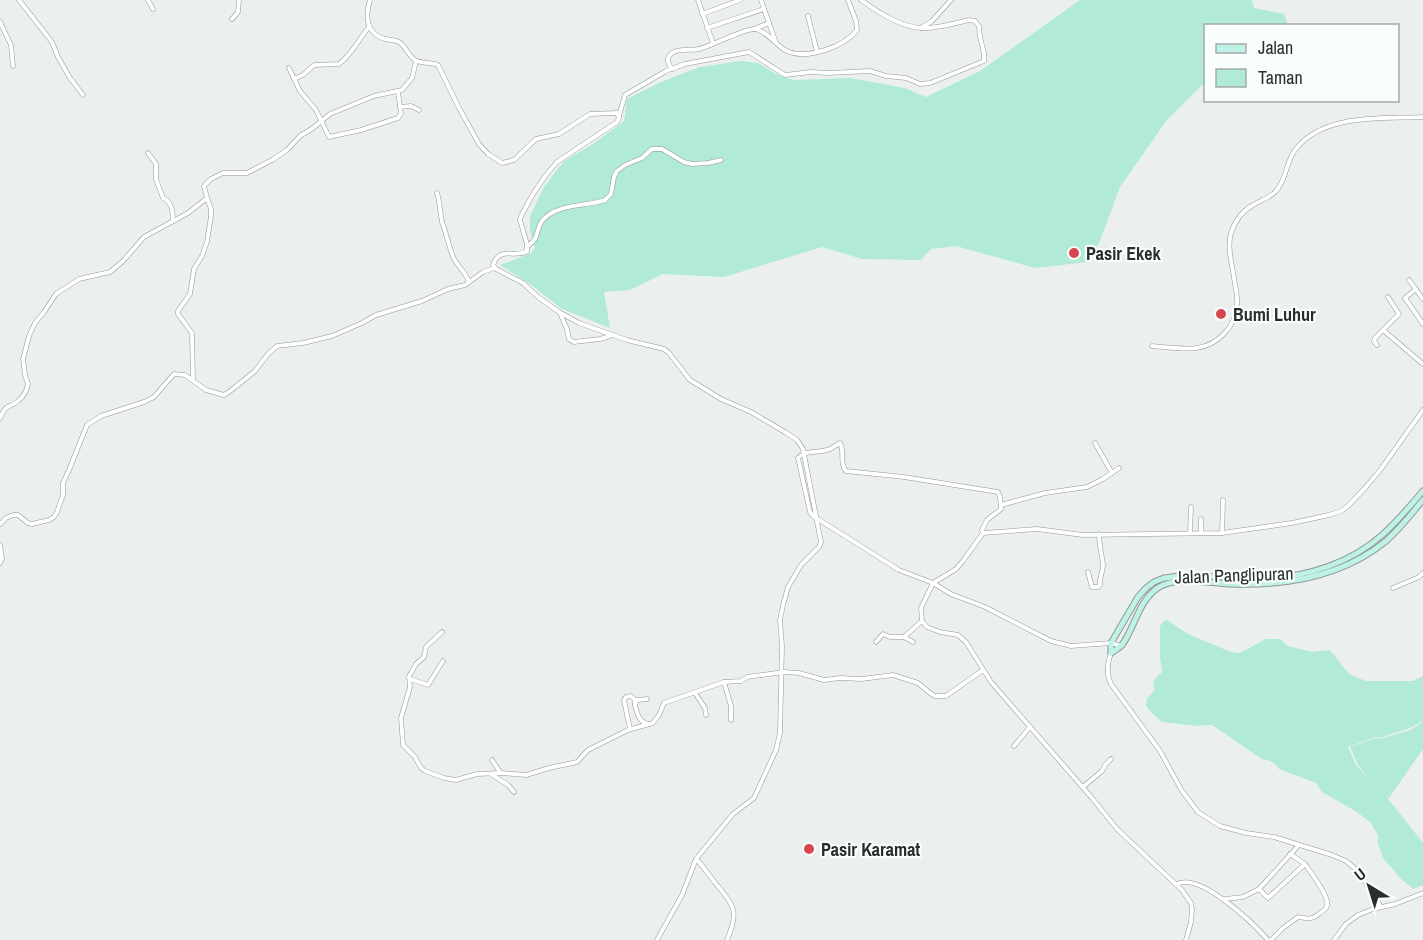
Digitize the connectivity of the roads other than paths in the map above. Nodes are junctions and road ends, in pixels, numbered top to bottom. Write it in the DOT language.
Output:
graph roads {
  1 [pos="19,0"];
  2 [pos="148,0"];
  3 [pos="239,0"];
  4 [pos="370,0"];
  5 [pos="698,0"];
  6 [pos="740,0"];
  7 [pos="761,0"];
  8 [pos="848,0"];
  9 [pos="861,0"];
  10 [pos="951,0"];
  11 [pos="153,9"];
  12 [pos="764,9"];
  13 [pos="702,14"];
  14 [pos="808,16"];
  15 [pos="232,19"];
  16 [pos="0,22"];
  17 [pos="769,24"];
  18 [pos="369,27"];
  19 [pos="707,28"];
  20 [pos="921,28"];
  21 [pos="753,29"];
  22 [pos="713,43"];
  23 [pos="776,43"];
  24 [pos="817,52"];
  25 [pos="416,61"];
  26 [pos="13,66"];
  27 [pos="289,68"];
  28 [pos="672,69"];
  29 [pos="294,79"];
  30 [pos="398,92"];
  31 [pos="83,95"];
  32 [pos="400,107"];
  33 [pos="419,110"];
  34 [pos="619,116"];
  35 [pos="1423,117"];
  36 [pos="321,120"];
  37 [pos="148,153"];
  38 [pos="721,160"];
  39 [pos="437,193"];
  40 [pos="207,198"];
  41 [pos="173,221"];
  42 [pos="527,246"];
  43 [pos="494,267"];
  44 [pos="1409,280"];
  45 [pos="469,282"];
  46 [pos="1416,289"];
  47 [pos="1388,297"];
  48 [pos="1423,299"];
  49 [pos="559,312"];
  50 [pos="1423,324"];
  51 [pos="1383,330"];
  52 [pos="612,335"];
  53 [pos="1377,345"];
  54 [pos="1152,346"];
  55 [pos="1423,364"];
  56 [pos="193,381"];
  57 [pos="1423,410"];
  58 [pos="0,418"];
  59 [pos="1095,443"];
  60 [pos="804,453"];
  61 [pos="1119,468"];
  62 [pos="1112,473"];
  63 [pos="1423,491"];
  64 [pos="1223,500"];
  65 [pos="1422,503"];
  66 [pos="1001,505"];
  67 [pos="1191,507"];
  68 [pos="1201,519"];
  69 [pos="817,520"];
  70 [pos="0,524"];
  71 [pos="1190,533"];
  72 [pos="1201,533"];
  73 [pos="1222,533"];
  74 [pos="983,534"];
  75 [pos="1099,534"];
  76 [pos="0,545"];
  77 [pos="0,563"];
  78 [pos="1088,572"];
  79 [pos="1423,573"];
  80 [pos="1247,581"];
  81 [pos="933,583"];
  82 [pos="1393,588"];
  83 [pos="922,621"];
  84 [pos="442,632"];
  85 [pos="904,637"];
  86 [pos="876,642"];
  87 [pos="914,642"];
  88 [pos="1112,643"];
  89 [pos="1121,646"];
  90 [pos="1111,653"];
  91 [pos="443,661"];
  92 [pos="982,670"];
  93 [pos="780,673"];
  94 [pos="409,679"];
  95 [pos="724,682"];
  96 [pos="695,693"];
  97 [pos="647,699"];
  98 [pos="635,705"];
  99 [pos="706,715"];
  100 [pos="731,720"];
  101 [pos="653,723"];
  102 [pos="1030,727"];
  103 [pos="630,729"];
  104 [pos="1014,746"];
  105 [pos="1111,759"];
  106 [pos="492,760"];
  107 [pos="501,773"];
  108 [pos="491,774"];
  109 [pos="1083,787"];
  110 [pos="514,792"];
  111 [pos="1299,845"];
  112 [pos="1290,854"];
  113 [pos="696,859"];
  114 [pos="1305,864"];
  115 [pos="1177,884"];
  116 [pos="1259,889"];
  117 [pos="1423,893"];
  118 [pos="1225,899"];
  119 [pos="1381,907"];
  120 [pos="657,940"];
  121 [pos="727,940"];
  122 [pos="1186,940"];
  123 [pos="1269,940"];
  124 [pos="1334,940"];
  1 -- 31 [label="street"];
  2 -- 11 [label="street"];
  3 -- 15 [label="street"];
  4 -- 18 [label="street"];
  5 -- 13 [label="street"];
  6 -- 13 [label="street"];
  7 -- 12 [label="street"];
  8 -- 24 [label="street"];
  9 -- 20 [label="street"];
  10 -- 20 [label="street"];
  12 -- 17 [label="street"];
  12 -- 19 [label="street"];
  13 -- 19 [label="street"];
  14 -- 24 [label="street"];
  16 -- 26 [label="street"];
  17 -- 21 [label="street"];
  17 -- 23 [label="street"];
  18 -- 25 [label="street"];
  18 -- 29 [label="street"];
  19 -- 22 [label="street"];
  20 -- 28 [label="street"];
  21 -- 22 [label="street"];
  21 -- 23 [label="street"];
  22 -- 28 [label="street"];
  23 -- 24 [label="street"];
  25 -- 30 [label="street"];
  25 -- 34 [label="street"];
  27 -- 29 [label="street"];
  28 -- 34 [label="street"];
  29 -- 36 [label="street"];
  30 -- 32 [label="street"];
  30 -- 36 [label="street"];
  32 -- 33 [label="street"];
  32 -- 36 [label="street"];
  34 -- 42 [label="street"];
  35 -- 54 [label="street"];
  36 -- 40 [label="street"];
  37 -- 41 [label="street"];
  38 -- 42 [label="street"];
  39 -- 45 [label="street"];
  40 -- 41 [label="street"];
  40 -- 56 [label="street"];
  41 -- 58 [label="street"];
  42 -- 43 [label="street"];
  43 -- 45 [label="street"];
  43 -- 49 [label="street"];
  44 -- 46 [label="street"];
  45 -- 56 [label="street"];
  46 -- 48 [label="street"];
  46 -- 50 [label="street"];
  47 -- 51 [label="street"];
  49 -- 52 [label="street"];
  49 -- 52 [label="street"];
  51 -- 53 [label="street"];
  51 -- 55 [label="street"];
  52 -- 60 [label="street"];
  56 -- 70 [label="street"];
  57 -- 73 [label="street"];
  59 -- 62 [label="street"];
  60 -- 66 [label="street"];
  60 -- 69 [label="street"];
  61 -- 62 [label="street"];
  62 -- 66 [label="street"];
  63 -- 80 [label="main road, Jalan Panglipuran"];
  64 -- 73 [label="street"];
  65 -- 80 [label="main road, Jalan Panglipuran"];
  66 -- 74 [label="street"];
  67 -- 71 [label="street"];
  68 -- 72 [label="street"];
  69 -- 81 [label="street"];
  69 -- 93 [label="street"];
  71 -- 72 [label="street"];
  71 -- 75 [label="street"];
  72 -- 73 [label="street"];
  74 -- 75 [label="street"];
  74 -- 81 [label="street"];
  75 -- 78 [label="street"];
  76 -- 77 [label="street"];
  79 -- 82 [label="street"];
  80 -- 88 [label="main road, Jalan Panglipuran"];
  80 -- 89 [label="main road, Jalan Panglipuran"];
  81 -- 83 [label="street"];
  81 -- 88 [label="street"];
  83 -- 85 [label="street"];
  83 -- 92 [label="street"];
  84 -- 94 [label="street"];
  85 -- 86 [label="street"];
  85 -- 87 [label="street"];
  88 -- 89 [label="street"];
  88 -- 90 [label="main road, Jalan Panglipuran"];
  89 -- 90 [label="main road, Jalan Panglipuran"];
  90 -- 111 [label="street"];
  91 -- 94 [label="street"];
  92 -- 93 [label="street"];
  92 -- 102 [label="street"];
  93 -- 95 [label="street"];
  93 -- 113 [label="street"];
  94 -- 108 [label="street"];
  95 -- 96 [label="street"];
  95 -- 100 [label="street"];
  96 -- 99 [label="street"];
  96 -- 101 [label="street"];
  97 -- 98 [label="street"];
  98 -- 101 [label="street"];
  98 -- 103 [label="street"];
  101 -- 103 [label="street"];
  102 -- 104 [label="street"];
  102 -- 109 [label="street"];
  103 -- 107 [label="street"];
  105 -- 109 [label="street"];
  106 -- 107 [label="street"];
  107 -- 108 [label="street"];
  108 -- 110 [label="street"];
  109 -- 115 [label="street"];
  111 -- 112 [label="street"];
  111 -- 119 [label="street"];
  112 -- 114 [label="street"];
  112 -- 116 [label="street"];
  113 -- 120 [label="street"];
  113 -- 121 [label="street"];
  114 -- 116 [label="street"];
  114 -- 123 [label="street"];
  115 -- 118 [label="street"];
  115 -- 122 [label="street"];
  116 -- 118 [label="street"];
  117 -- 119 [label="street"];
  118 -- 123 [label="street"];
  119 -- 124 [label="street"];
}
